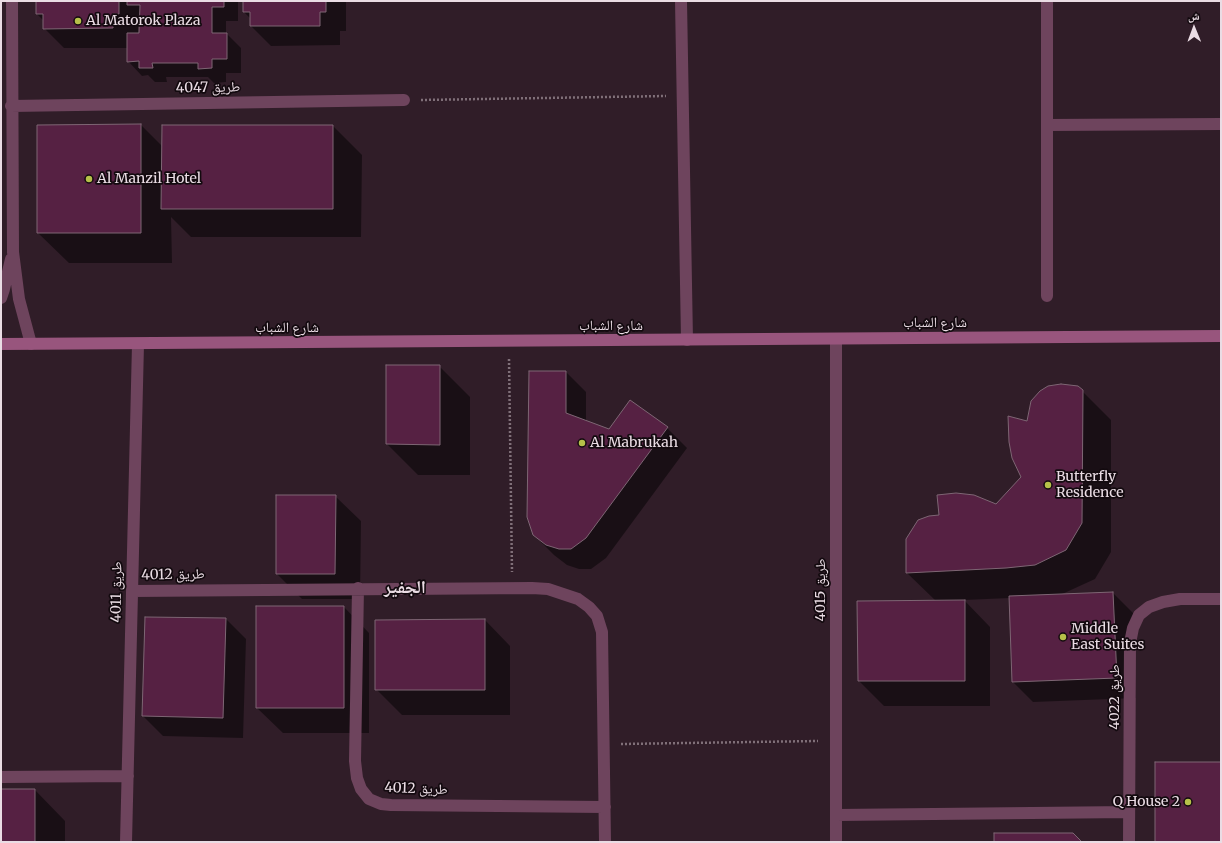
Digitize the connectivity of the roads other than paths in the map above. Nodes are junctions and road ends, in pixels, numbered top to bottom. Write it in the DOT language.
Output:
graph roads {
  1 [pos="12,1"];
  2 [pos="681,1"];
  3 [pos="1047,1"];
  4 [pos="404,100"];
  5 [pos="12,106"];
  6 [pos="1221,124"];
  7 [pos="1047,125"];
  8 [pos="13,252"];
  9 [pos="1048,296"];
  10 [pos="1,298"];
  11 [pos="1221,336"];
  12 [pos="836,339"];
  13 [pos="687,340"];
  14 [pos="1,344"];
  15 [pos="31,344"];
  16 [pos="138,344"];
  17 [pos="358,588"];
  18 [pos="132,591"];
  19 [pos="1221,599"];
  20 [pos="1,776"];
  21 [pos="128,776"];
  22 [pos="605,807"];
  23 [pos="1129,812"];
  24 [pos="836,815"];
  25 [pos="126,842"];
  26 [pos="605,842"];
  27 [pos="836,842"];
  28 [pos="1129,842"];
  1 -- 5 [label="street"];
  2 -- 13 [label="street"];
  3 -- 7 [label="street"];
  4 -- 5 [label="street, طريق 4047"];
  5 -- 8 [label="street"];
  6 -- 7 [label="street"];
  7 -- 9 [label="street"];
  8 -- 10 [label="street"];
  8 -- 15 [label="street"];
  11 -- 12 [label="street, شارع الشباب"];
  12 -- 13 [label="street, شارع الشباب"];
  12 -- 24 [label="street, طريق 4015"];
  13 -- 16 [label="street, شارع الشباب"];
  14 -- 15 [label="street, شارع الشباب"];
  15 -- 16 [label="street, شارع الشباب"];
  16 -- 18 [label="street, طريق 4011"];
  17 -- 18 [label="street, طريق 4012"];
  17 -- 22 [label="street, طريق 4012"];
  17 -- 22 [label="street, طريق 4012"];
  18 -- 21 [label="street, طريق 4011"];
  19 -- 23 [label="street, طريق 4022"];
  20 -- 21 [label="street"];
  21 -- 25 [label="street, طريق 4011"];
  22 -- 26 [label="street, طريق 4012"];
  23 -- 24 [label="street"];
  23 -- 28 [label="street, طريق 4022"];
  24 -- 27 [label="street, طريق 4015"];
}
